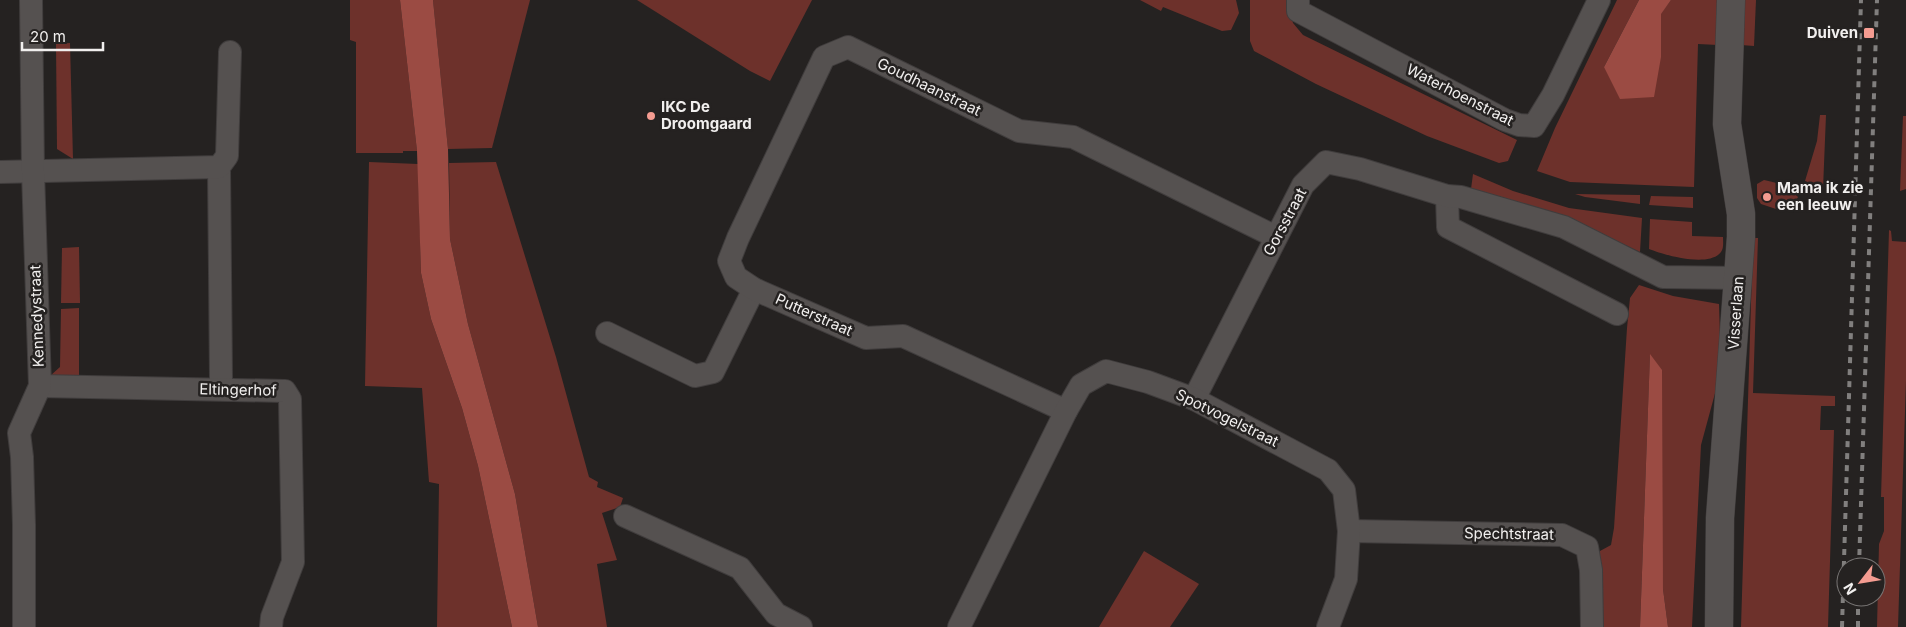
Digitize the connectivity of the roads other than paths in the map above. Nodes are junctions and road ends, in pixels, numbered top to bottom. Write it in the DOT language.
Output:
graph roads {
  1 [pos="31,0"];
  2 [pos="1298,0"];
  3 [pos="1598,0"];
  4 [pos="1731,0"];
  5 [pos="230,52"];
  6 [pos="219,167"];
  7 [pos="0,172"];
  8 [pos="33,172"];
  9 [pos="1447,196"];
  10 [pos="1276,237"];
  11 [pos="1739,278"];
  12 [pos="754,289"];
  13 [pos="1617,314"];
  14 [pos="607,333"];
  15 [pos="221,378"];
  16 [pos="40,386"];
  17 [pos="1194,399"];
  18 [pos="1066,411"];
  19 [pos="10,432"];
  20 [pos="625,516"];
  21 [pos="1348,531"];
  22 [pos="24,627"];
  23 [pos="271,627"];
  24 [pos="801,627"];
  25 [pos="959,627"];
  26 [pos="1328,627"];
  27 [pos="1592,627"];
  28 [pos="1719,627"];
  1 -- 8 [label="street, Kennedystraat"];
  2 -- 3 [label="street, Waterhoenstraat"];
  4 -- 11 [label="street, Visserlaan"];
  5 -- 6 [label="street, Eltingerhof"];
  6 -- 8 [label="street"];
  6 -- 15 [label="street, Eltingerhof"];
  7 -- 8 [label="street"];
  8 -- 16 [label="street, Kennedystraat"];
  9 -- 10 [label="street, Gorsstraat"];
  9 -- 11 [label="street, Gorsstraat"];
  9 -- 13 [label="street"];
  10 -- 12 [label="street, Goudhaanstraat"];
  10 -- 17 [label="street, Gorsstraat"];
  11 -- 28 [label="street, Visserlaan"];
  12 -- 14 [label="street"];
  12 -- 18 [label="street, Putterstraat"];
  16 -- 19 [label="street, Kennedystraat"];
  16 -- 23 [label="street, Eltingerhof"];
  17 -- 18 [label="street, Spotvogelstraat"];
  17 -- 21 [label="street, Spotvogelstraat"];
  18 -- 25 [label="street, Spotvogelstraat"];
  19 -- 22 [label="street, Kennedystraat"];
  20 -- 24 [label="street"];
  21 -- 26 [label="street, Spotvogelstraat"];
  21 -- 27 [label="street, Spechtstraat"];
}
